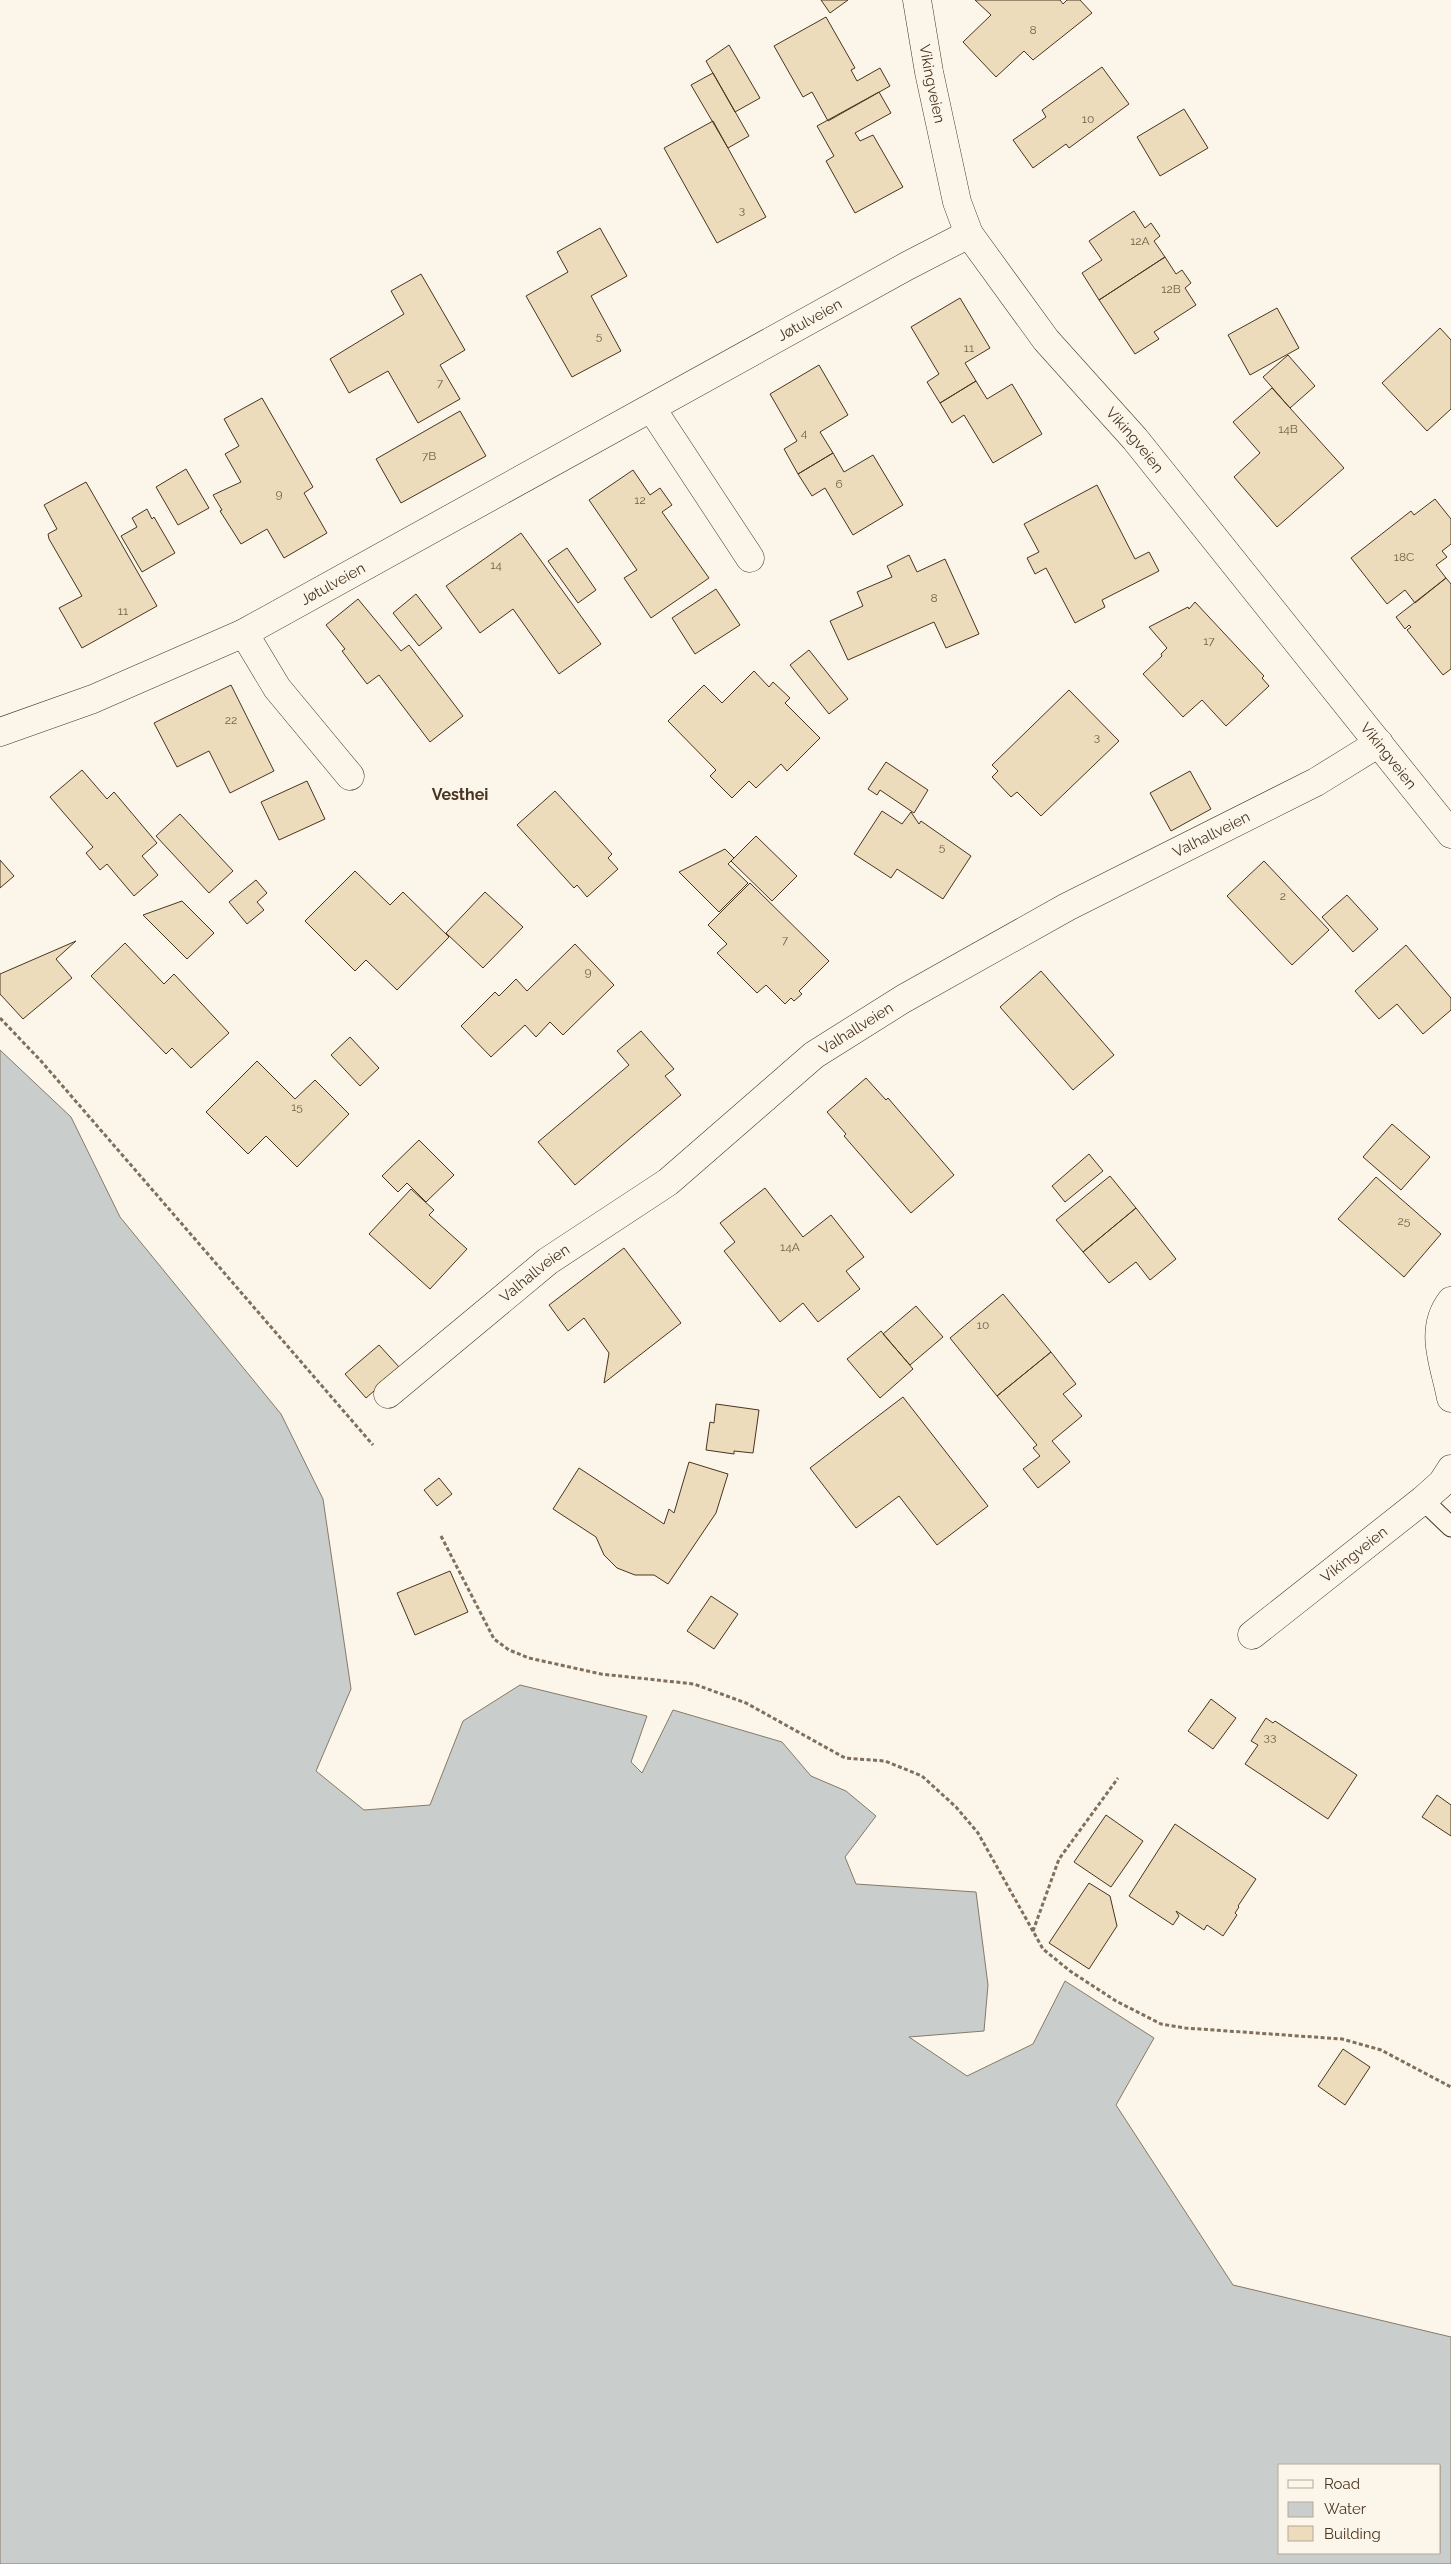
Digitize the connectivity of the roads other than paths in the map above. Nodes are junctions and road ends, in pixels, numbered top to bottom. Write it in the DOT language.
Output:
graph roads {
  1 [pos="918,0"];
  2 [pos="969,234"];
  3 [pos="652,409"];
  4 [pos="750,558"];
  5 [pos="244,633"];
  6 [pos="0,732"];
  7 [pos="1379,743"];
  8 [pos="350,776"];
  9 [pos="1451,834"];
  10 [pos="1451,1301"];
  11 [pos="388,1394"];
  12 [pos="1451,1398"];
  13 [pos="1451,1469"];
  14 [pos="1423,1500"];
  15 [pos="1451,1527"];
  16 [pos="1252,1635"];
  1 -- 2 [label="street, Vikingveien"];
  2 -- 3 [label="street, Jøtulveien"];
  2 -- 7 [label="street, Vikingveien"];
  3 -- 4 [label="street"];
  3 -- 5 [label="street, Jøtulveien"];
  5 -- 6 [label="street, Jøtulveien"];
  5 -- 8 [label="street"];
  7 -- 9 [label="street, Vikingveien"];
  7 -- 11 [label="street, Valhallveien"];
  10 -- 12 [label="street"];
  13 -- 14 [label="street, Vikingveien"];
  14 -- 15 [label="lane"];
  14 -- 16 [label="street, Vikingveien"];
}
